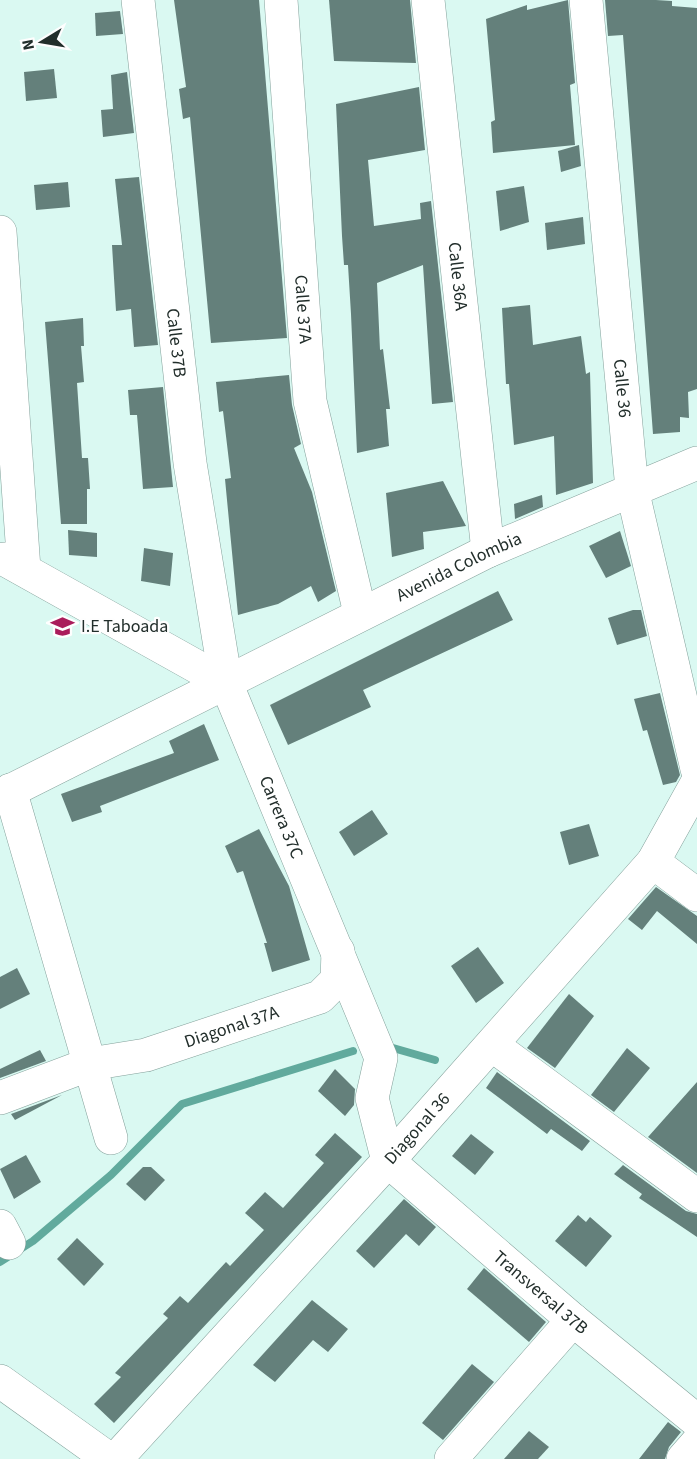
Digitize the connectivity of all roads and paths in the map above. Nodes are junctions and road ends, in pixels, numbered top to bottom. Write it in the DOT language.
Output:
graph roads {
  1 [pos="138,0"];
  2 [pos="280,0"];
  3 [pos="428,0"];
  4 [pos="586,0"];
  5 [pos="0,232"];
  6 [pos="697,463"];
  7 [pos="632,489"];
  8 [pos="488,551"];
  9 [pos="12,563"];
  10 [pos="360,614"];
  11 [pos="226,683"];
  12 [pos="697,769"];
  13 [pos="697,783"];
  14 [pos="5,793"];
  15 [pos="653,862"];
  16 [pos="697,895"];
  17 [pos="338,951"];
  18 [pos="492,1045"];
  19 [pos="90,1064"];
  20 [pos="0,1098"];
  21 [pos="111,1138"];
  22 [pos="388,1161"];
  23 [pos="697,1196"];
  24 [pos="573,1320"];
  25 [pos="0,1381"];
  26 [pos="697,1421"];
  27 [pos="697,1443"];
  28 [pos="110,1459"];
  29 [pos="116,1459"];
  30 [pos="451,1459"];
  31 [pos="684,1459"];
  1 -- 11 [label="street, Calle 37B"];
  2 -- 10 [label="street, Calle 37A"];
  3 -- 8 [label="street, Calle 36A"];
  4 -- 7 [label="street, Calle 36"];
  5 -- 9 [label="street"];
  6 -- 7 [label="street, Avenida Colombia"];
  7 -- 8 [label="street, Avenida Colombia"];
  7 -- 12 [label="street, Calle 36"];
  8 -- 10 [label="street, Avenida Colombia"];
  9 -- 11 [label="street"];
  10 -- 11 [label="street, Avenida Colombia"];
  11 -- 14 [label="street, Avenida Colombia"];
  11 -- 17 [label="street, Carrera 37C"];
  13 -- 15 [label="street, Diagonal 36"];
  14 -- 19 [label="street"];
  15 -- 16 [label="street"];
  15 -- 18 [label="street, Diagonal 36"];
  17 -- 19 [label="street, Diagonal 37A"];
  17 -- 22 [label="street, Carrera 37C"];
  18 -- 22 [label="street, Diagonal 36"];
  18 -- 23 [label="street"];
  19 -- 20 [label="street, Diagonal 37A"];
  19 -- 21 [label="street"];
  22 -- 24 [label="street, Transversal 37B"];
  22 -- 29 [label="street, Diagonal 36"];
  24 -- 26 [label="street, Transversal 37B"];
  24 -- 30 [label="street"];
  25 -- 28 [label="street"];
  27 -- 31 [label="street"];
}
